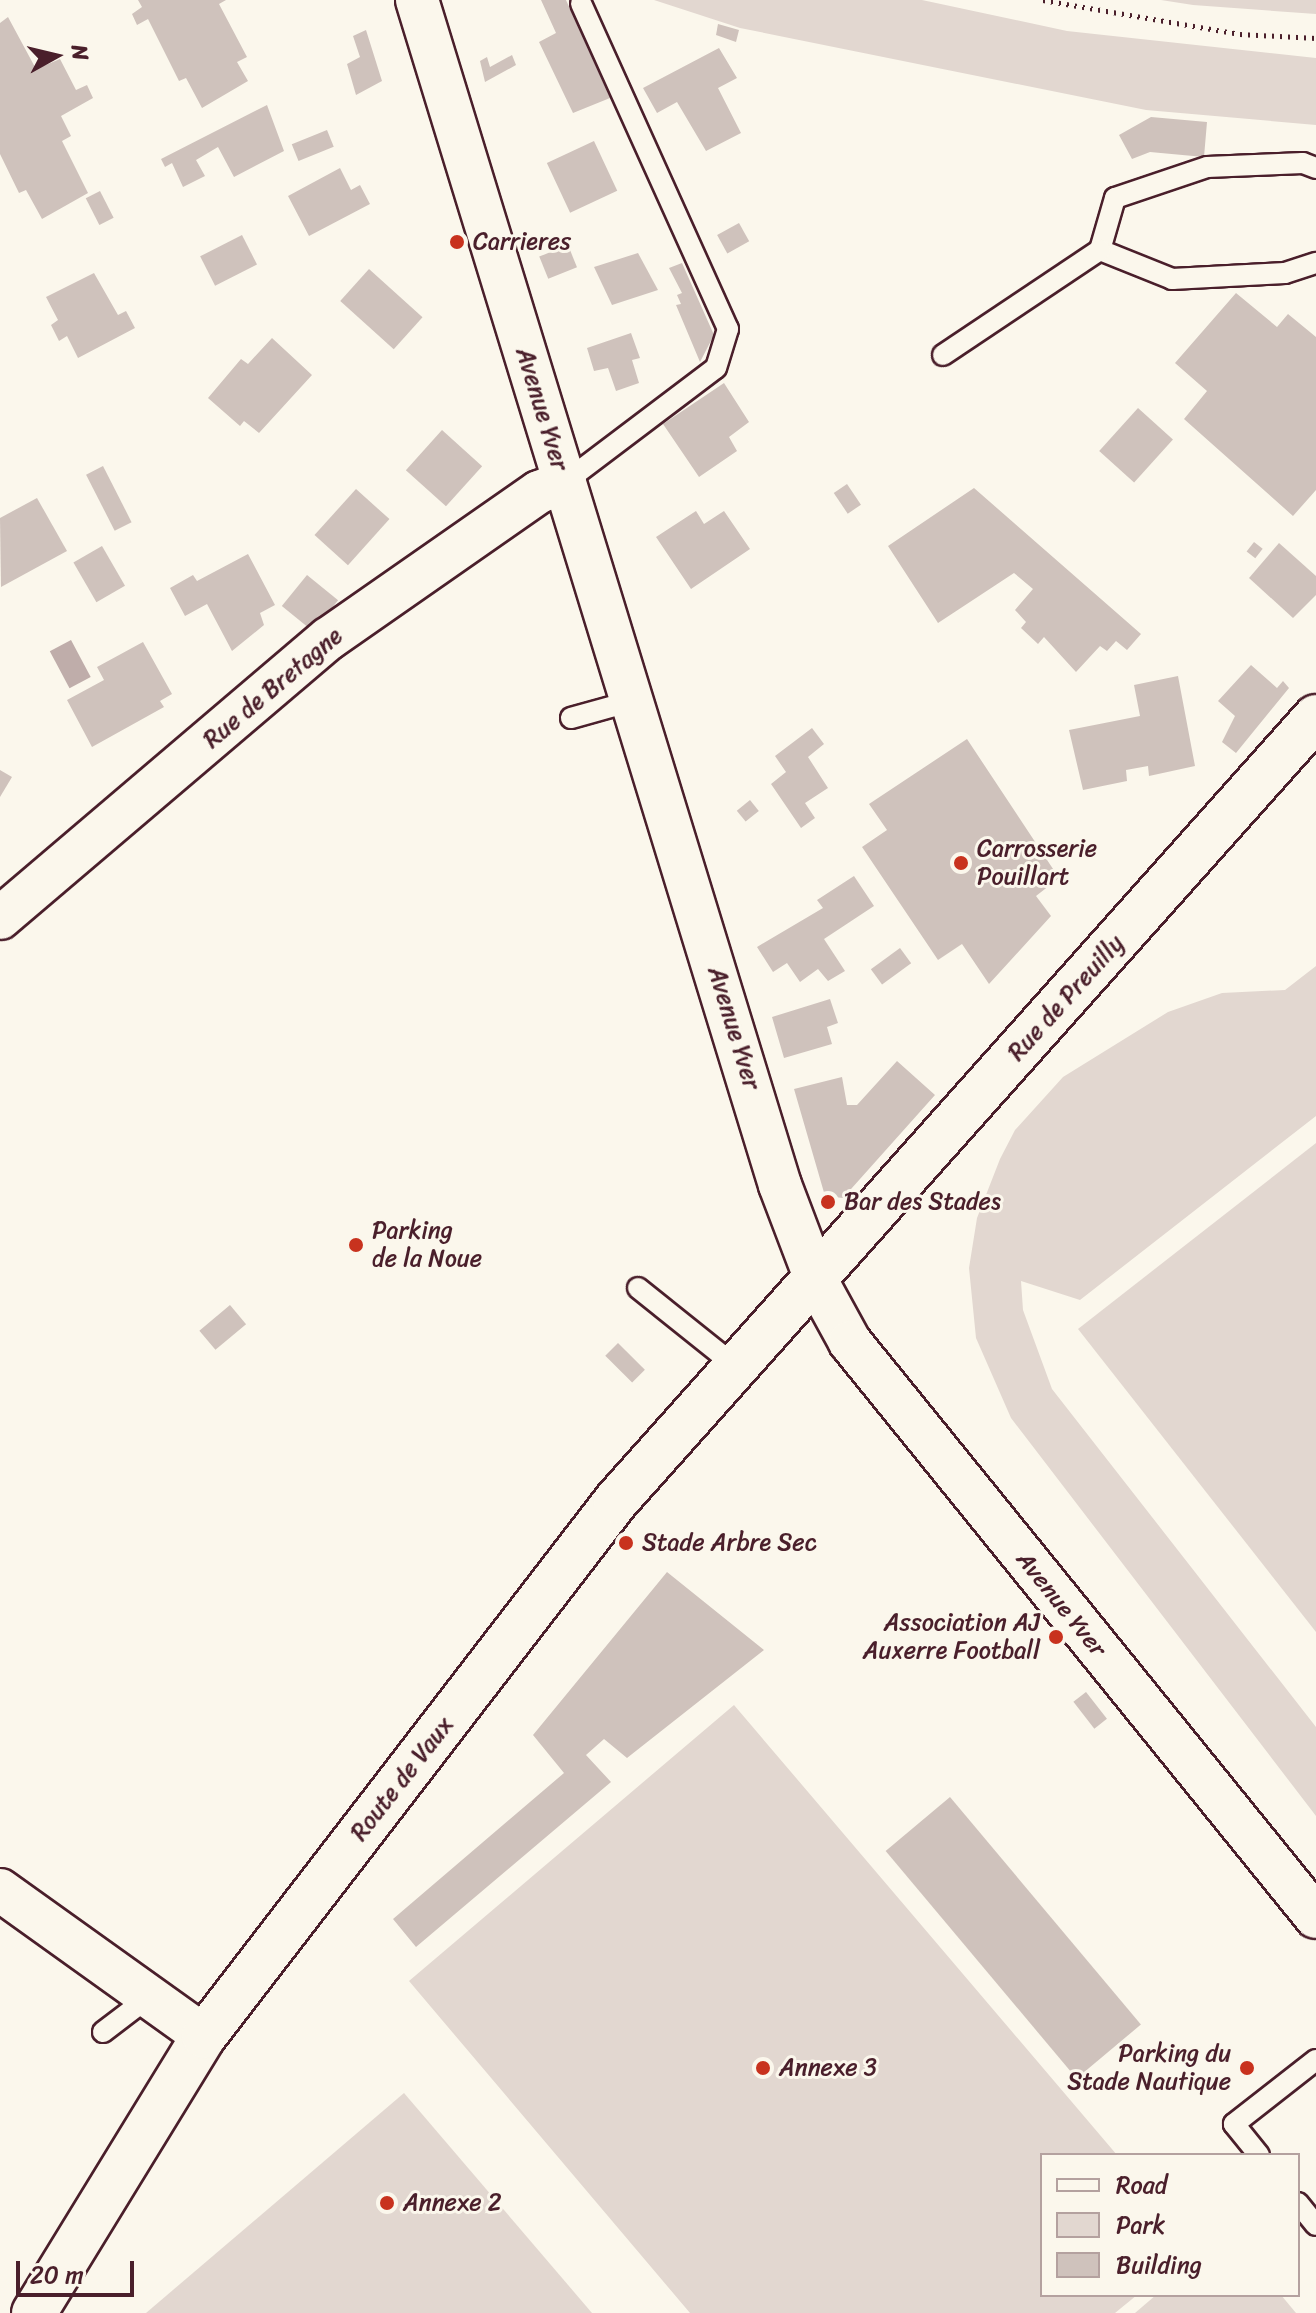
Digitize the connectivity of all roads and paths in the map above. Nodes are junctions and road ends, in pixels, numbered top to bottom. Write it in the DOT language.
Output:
graph roads {
  1 [pos="417,0"];
  2 [pos="1043,0"];
  3 [pos="581,4"];
  4 [pos="1316,38"];
  5 [pos="1316,168"];
  6 [pos="1100,250"];
  7 [pos="1316,263"];
  8 [pos="943,355"];
  9 [pos="565,482"];
  10 [pos="632,701"];
  11 [pos="1316,717"];
  12 [pos="571,718"];
  13 [pos="0,918"];
  14 [pos="816,1280"];
  15 [pos="638,1288"];
  16 [pos="733,1364"];
  17 [pos="0,1890"];
  18 [pos="1316,1917"];
  19 [pos="149,1997"];
  20 [pos="103,2032"];
  21 [pos="204,2036"];
  22 [pos="1316,2060"];
  23 [pos="1257,2153"];
  24 [pos="1300,2205"];
  25 [pos="1316,2225"];
  26 [pos="34,2313"];
  1 -- 9 [label="street, Avenue Yver"];
  2 -- 4 [label="path"];
  3 -- 9 [label="lane"];
  5 -- 6 [label="lane"];
  6 -- 7 [label="lane"];
  6 -- 8 [label="lane"];
  9 -- 10 [label="street, Avenue Yver"];
  9 -- 13 [label="street, Rue de Bretagne"];
  10 -- 12 [label="lane"];
  10 -- 14 [label="street, Avenue Yver"];
  11 -- 14 [label="street, Rue de Preuilly"];
  14 -- 16 [label="street, Route de Vaux"];
  14 -- 18 [label="street, Avenue Yver"];
  15 -- 16 [label="lane"];
  16 -- 21 [label="street, Route de Vaux"];
  17 -- 19 [label="street"];
  19 -- 20 [label="lane"];
  19 -- 21 [label="street"];
  21 -- 26 [label="street, Route de Vaux"];
  22 -- 23 [label="lane"];
  24 -- 25 [label="lane"];
}
